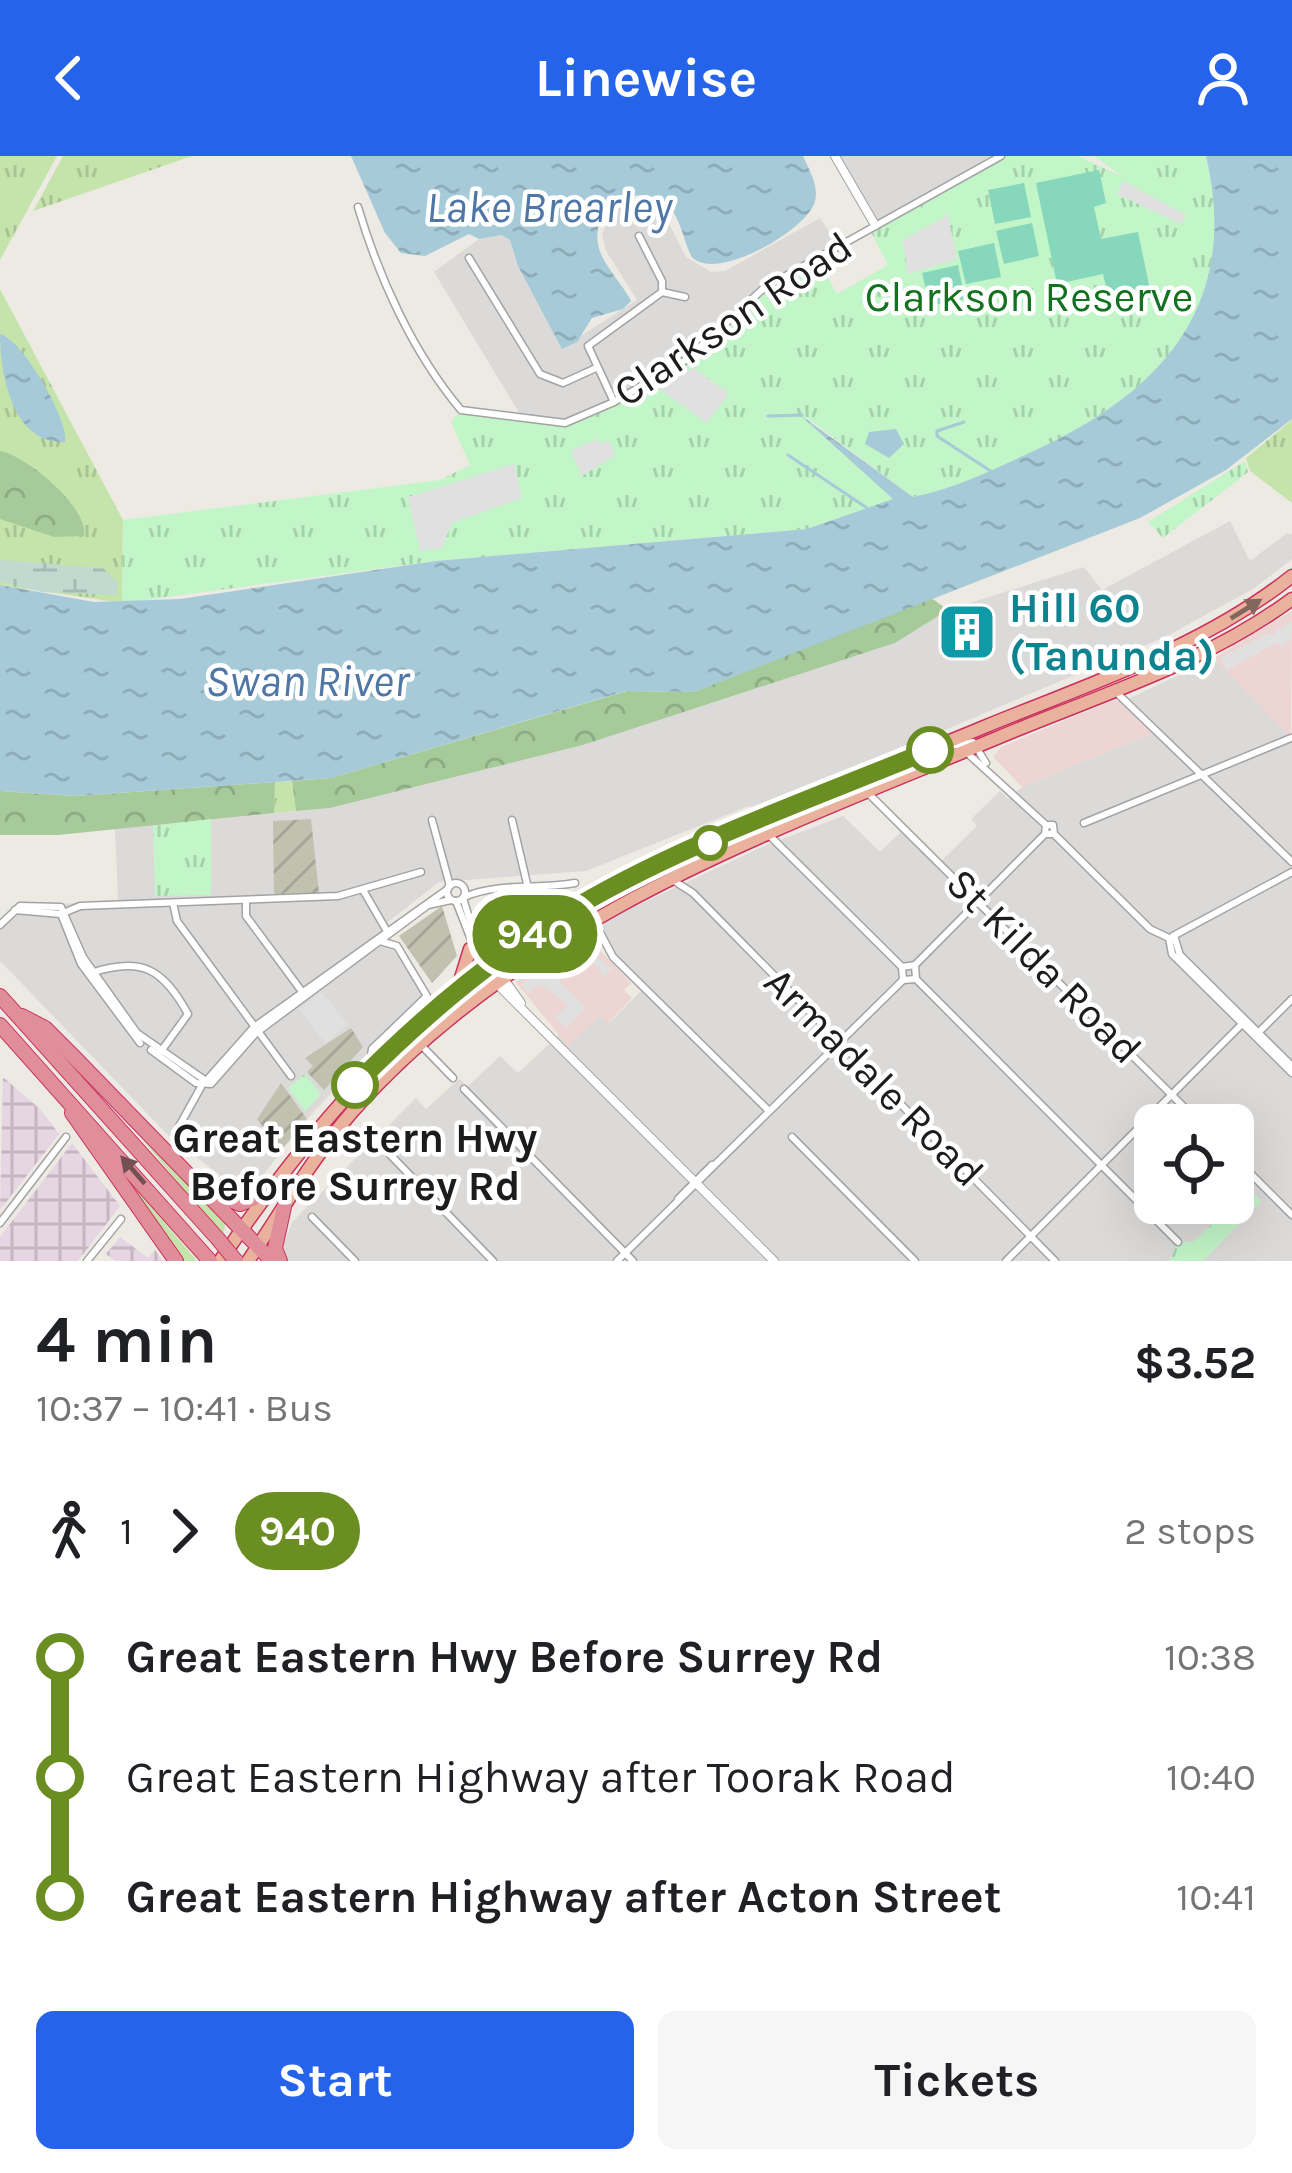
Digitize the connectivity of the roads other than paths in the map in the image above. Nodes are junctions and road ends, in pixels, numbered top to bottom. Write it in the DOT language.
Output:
graph roads {
  1 [pos="835,156"];
  2 [pos="997,157"];
  3 [pos="358,207"];
  4 [pos="874,225"];
  5 [pos="639,236"];
  6 [pos="469,257"];
  7 [pos="662,292"];
  8 [pos="685,297"];
  9 [pos="596,368"];
  10 [pos="614,402"];
  11 [pos="1292,576"];
  12 [pos="1292,599"];
  13 [pos="1134,681"];
  14 [pos="1111,691"];
  15 [pos="1132,702"];
  16 [pos="1292,738"];
  17 [pos="937,747"];
  18 [pos="971,749"];
  19 [pos="1202,772"];
  20 [pos="884,785"];
  21 [pos="866,792"];
  22 [pos="885,806"];
  23 [pos="432,820"];
  24 [pos="512,820"];
  25 [pos="1084,824"];
  26 [pos="786,826"];
  27 [pos="1048,832"];
  28 [pos="767,833"];
  29 [pos="785,847"];
  30 [pos="1292,862"];
  31 [pos="448,869"];
  32 [pos="686,870"];
  33 [pos="422,872"];
  34 [pos="1292,872"];
  35 [pos="669,878"];
  36 [pos="575,883"];
  37 [pos="461,885"];
  38 [pos="449,887"];
  39 [pos="528,888"];
  40 [pos="483,889"];
  41 [pos="363,890"];
  42 [pos="693,893"];
  43 [pos="458,899"];
  44 [pos="246,901"];
  45 [pos="173,903"];
  46 [pos="980,903"];
  47 [pos="64,913"];
  48 [pos="597,915"];
  49 [pos="0,925"];
  50 [pos="575,928"];
  51 [pos="473,931"];
  52 [pos="388,932"];
  53 [pos="1172,937"];
  54 [pos="380,941"];
  55 [pos="602,943"];
  56 [pos="470,950"];
  57 [pos="509,952"];
  58 [pos="915,965"];
  59 [pos="902,967"];
  60 [pos="488,968"];
  61 [pos="90,973"];
  62 [pos="916,979"];
  63 [pos="903,980"];
  64 [pos="499,981"];
  65 [pos="457,992"];
  66 [pos="304,993"];
  67 [pos="0,996"];
  68 [pos="1292,1000"];
  69 [pos="22,1016"];
  70 [pos="1242,1024"];
  71 [pos="0,1025"];
  72 [pos="255,1030"];
  73 [pos="1257,1034"];
  74 [pos="837,1041"];
  75 [pos="420,1044"];
  76 [pos="160,1054"];
  77 [pos="1292,1070"];
  78 [pos="368,1071"];
  79 [pos="291,1076"];
  80 [pos="453,1078"];
  81 [pos="202,1083"];
  82 [pos="58,1087"];
  83 [pos="464,1089"];
  84 [pos="1172,1095"];
  85 [pos="1181,1104"];
  86 [pos="767,1109"];
  87 [pos="177,1130"];
  88 [pos="65,1137"];
  89 [pos="374,1137"];
  90 [pos="793,1137"];
  91 [pos="1102,1166"];
  92 [pos="1254,1177"];
  93 [pos="192,1179"];
  94 [pos="695,1182"];
  95 [pos="264,1194"];
  96 [pos="284,1207"];
  97 [pos="1292,1215"];
  98 [pos="312,1217"];
  99 [pos="121,1219"];
  100 [pos="0,1223"];
  101 [pos="241,1230"];
  102 [pos="1032,1237"];
  103 [pos="1178,1242"];
  104 [pos="258,1246"];
  105 [pos="625,1253"];
  106 [pos="212,1259"];
  107 [pos="87,1261"];
  108 [pos="176,1261"];
  109 [pos="236,1261"];
  110 [pos="248,1261"];
  111 [pos="276,1261"];
  112 [pos="355,1261"];
  113 [pos="493,1261"];
  114 [pos="617,1261"];
  115 [pos="633,1261"];
  116 [pos="774,1261"];
  117 [pos="915,1261"];
  118 [pos="1006,1261"];
  119 [pos="1055,1261"];
  1 -- 4 [label="street"];
  2 -- 4 [label="street, Clarkson Road"];
  3 -- 10 [label="street, Clarkson Road"];
  4 -- 10 [label="street, Clarkson Road"];
  5 -- 7 [label="street"];
  6 -- 9 [label="street"];
  7 -- 8 [label="street"];
  7 -- 9 [label="street"];
  9 -- 10 [label="street"];
  17 -- 11 [label="highway, one-way"];
  12 -- 13 [label="highway"];
  13 -- 14 [label="highway"];
  13 -- 15 [label="street"];
  14 -- 15 [label="street"];
  14 -- 18 [label="highway"];
  15 -- 19 [label="street"];
  16 -- 19 [label="street"];
  17 -- 18 [label="street"];
  17 -- 57 [label="highway"];
  18 -- 20 [label="highway"];
  18 -- 27 [label="street"];
  19 -- 25 [label="street"];
  19 -- 30 [label="street"];
  20 -- 21 [label="highway"];
  20 -- 22 [label="street"];
  21 -- 22 [label="street, St Kilda Road"];
  21 -- 26 [label="highway"];
  22 -- 46 [label="street, St Kilda Road"];
  23 -- 31 [label="street"];
  24 -- 39 [label="street"];
  26 -- 28 [label="highway"];
  26 -- 29 [label="street"];
  27 -- 46 [label="street"];
  27 -- 53 [label="street"];
  28 -- 29 [label="street"];
  28 -- 32 [label="highway"];
  29 -- 59 [label="street"];
  31 -- 37 [label="street"];
  31 -- 38 [label="street"];
  32 -- 35 [label="highway"];
  32 -- 42 [label="street, Armadale Road"];
  33 -- 41 [label="street"];
  34 -- 53 [label="street"];
  35 -- 42 [label="street, Armadale Road"];
  35 -- 48 [label="highway"];
  36 -- 39 [label="street"];
  37 -- 38 [label="street"];
  37 -- 40 [label="street"];
  37 -- 43 [label="street"];
  38 -- 43 [label="street"];
  38 -- 52 [label="street"];
  39 -- 40 [label="street"];
  40 -- 43 [label="street"];
  41 -- 44 [label="street"];
  41 -- 52 [label="street"];
  42 -- 74 [label="street, Armadale Road"];
  43 -- 51 [label="street"];
  43 -- 52 [label="street"];
  43 -- 56 [label="street"];
  44 -- 45 [label="street"];
  44 -- 66 [label="street"];
  45 -- 47 [label="street"];
  45 -- 72 [label="street"];
  46 -- 58 [label="street"];
  46 -- 84 [label="street, St Kilda Road"];
  47 -- 49 [label="street"];
  47 -- 61 [label="street"];
  48 -- 50 [label="highway"];
  48 -- 55 [label="street"];
  50 -- 55 [label="street"];
  50 -- 64 [label="highway"];
  51 -- 57 [label="highway"];
  51 -- 60 [label="street"];
  52 -- 54 [label="street"];
  52 -- 66 [label="street"];
  53 -- 70 [label="street"];
  53 -- 73 [label="street"];
  54 -- 66 [label="street"];
  54 -- 78 [label="street"];
  55 -- 86 [label="street"];
  56 -- 60 [label="street"];
  56 -- 65 [label="highway"];
  57 -- 60 [label="highway"];
  58 -- 59 [label="street"];
  58 -- 62 [label="street"];
  59 -- 63 [label="street"];
  60 -- 64 [label="street"];
  60 -- 65 [label="highway"];
  61 -- 76 [label="street"];
  61 -- 76 [label="street"];
  62 -- 63 [label="street"];
  62 -- 91 [label="street"];
  63 -- 74 [label="street"];
  64 -- 75 [label="highway"];
  64 -- 94 [label="street"];
  65 -- 78 [label="highway"];
  66 -- 72 [label="street"];
  67 -- 69 [label="highway"];
  68 -- 73 [label="street"];
  69 -- 93 [label="highway"];
  69 -- 109 [label="highway, bridge"];
  70 -- 73 [label="street"];
  70 -- 84 [label="street"];
  71 -- 82 [label="highway"];
  72 -- 79 [label="street"];
  72 -- 81 [label="street"];
  73 -- 77 [label="street"];
  74 -- 86 [label="street"];
  74 -- 102 [label="street, Armadale Road"];
  75 -- 80 [label="street"];
  75 -- 96 [label="highway"];
  76 -- 81 [label="street"];
  78 -- 95 [label="highway"];
  81 -- 87 [label="street"];
  106 -- 82 [label="highway, one-way"];
  82 -- 108 [label="highway"];
  83 -- 105 [label="street"];
  84 -- 85 [label="street, St Kilda Road"];
  84 -- 91 [label="street"];
  86 -- 94 [label="street"];
  88 -- 100 [label="street"];
  89 -- 113 [label="street"];
  90 -- 117 [label="street"];
  91 -- 102 [label="street"];
  91 -- 103 [label="street"];
  92 -- 97 [label="street"];
  93 -- 95 [label="highway"];
  93 -- 101 [label="highway"];
  94 -- 105 [label="street"];
  94 -- 116 [label="street"];
  95 -- 101 [label="highway"];
  96 -- 104 [label="highway"];
  96 -- 111 [label="highway"];
  98 -- 112 [label="street"];
  99 -- 107 [label="street"];
  101 -- 104 [label="highway"];
  101 -- 106 [label="highway"];
  102 -- 118 [label="street"];
  102 -- 119 [label="street, Armadale Road"];
  104 -- 110 [label="highway"];
  104 -- 111 [label="highway"];
  105 -- 114 [label="street"];
  105 -- 115 [label="street"];
}
